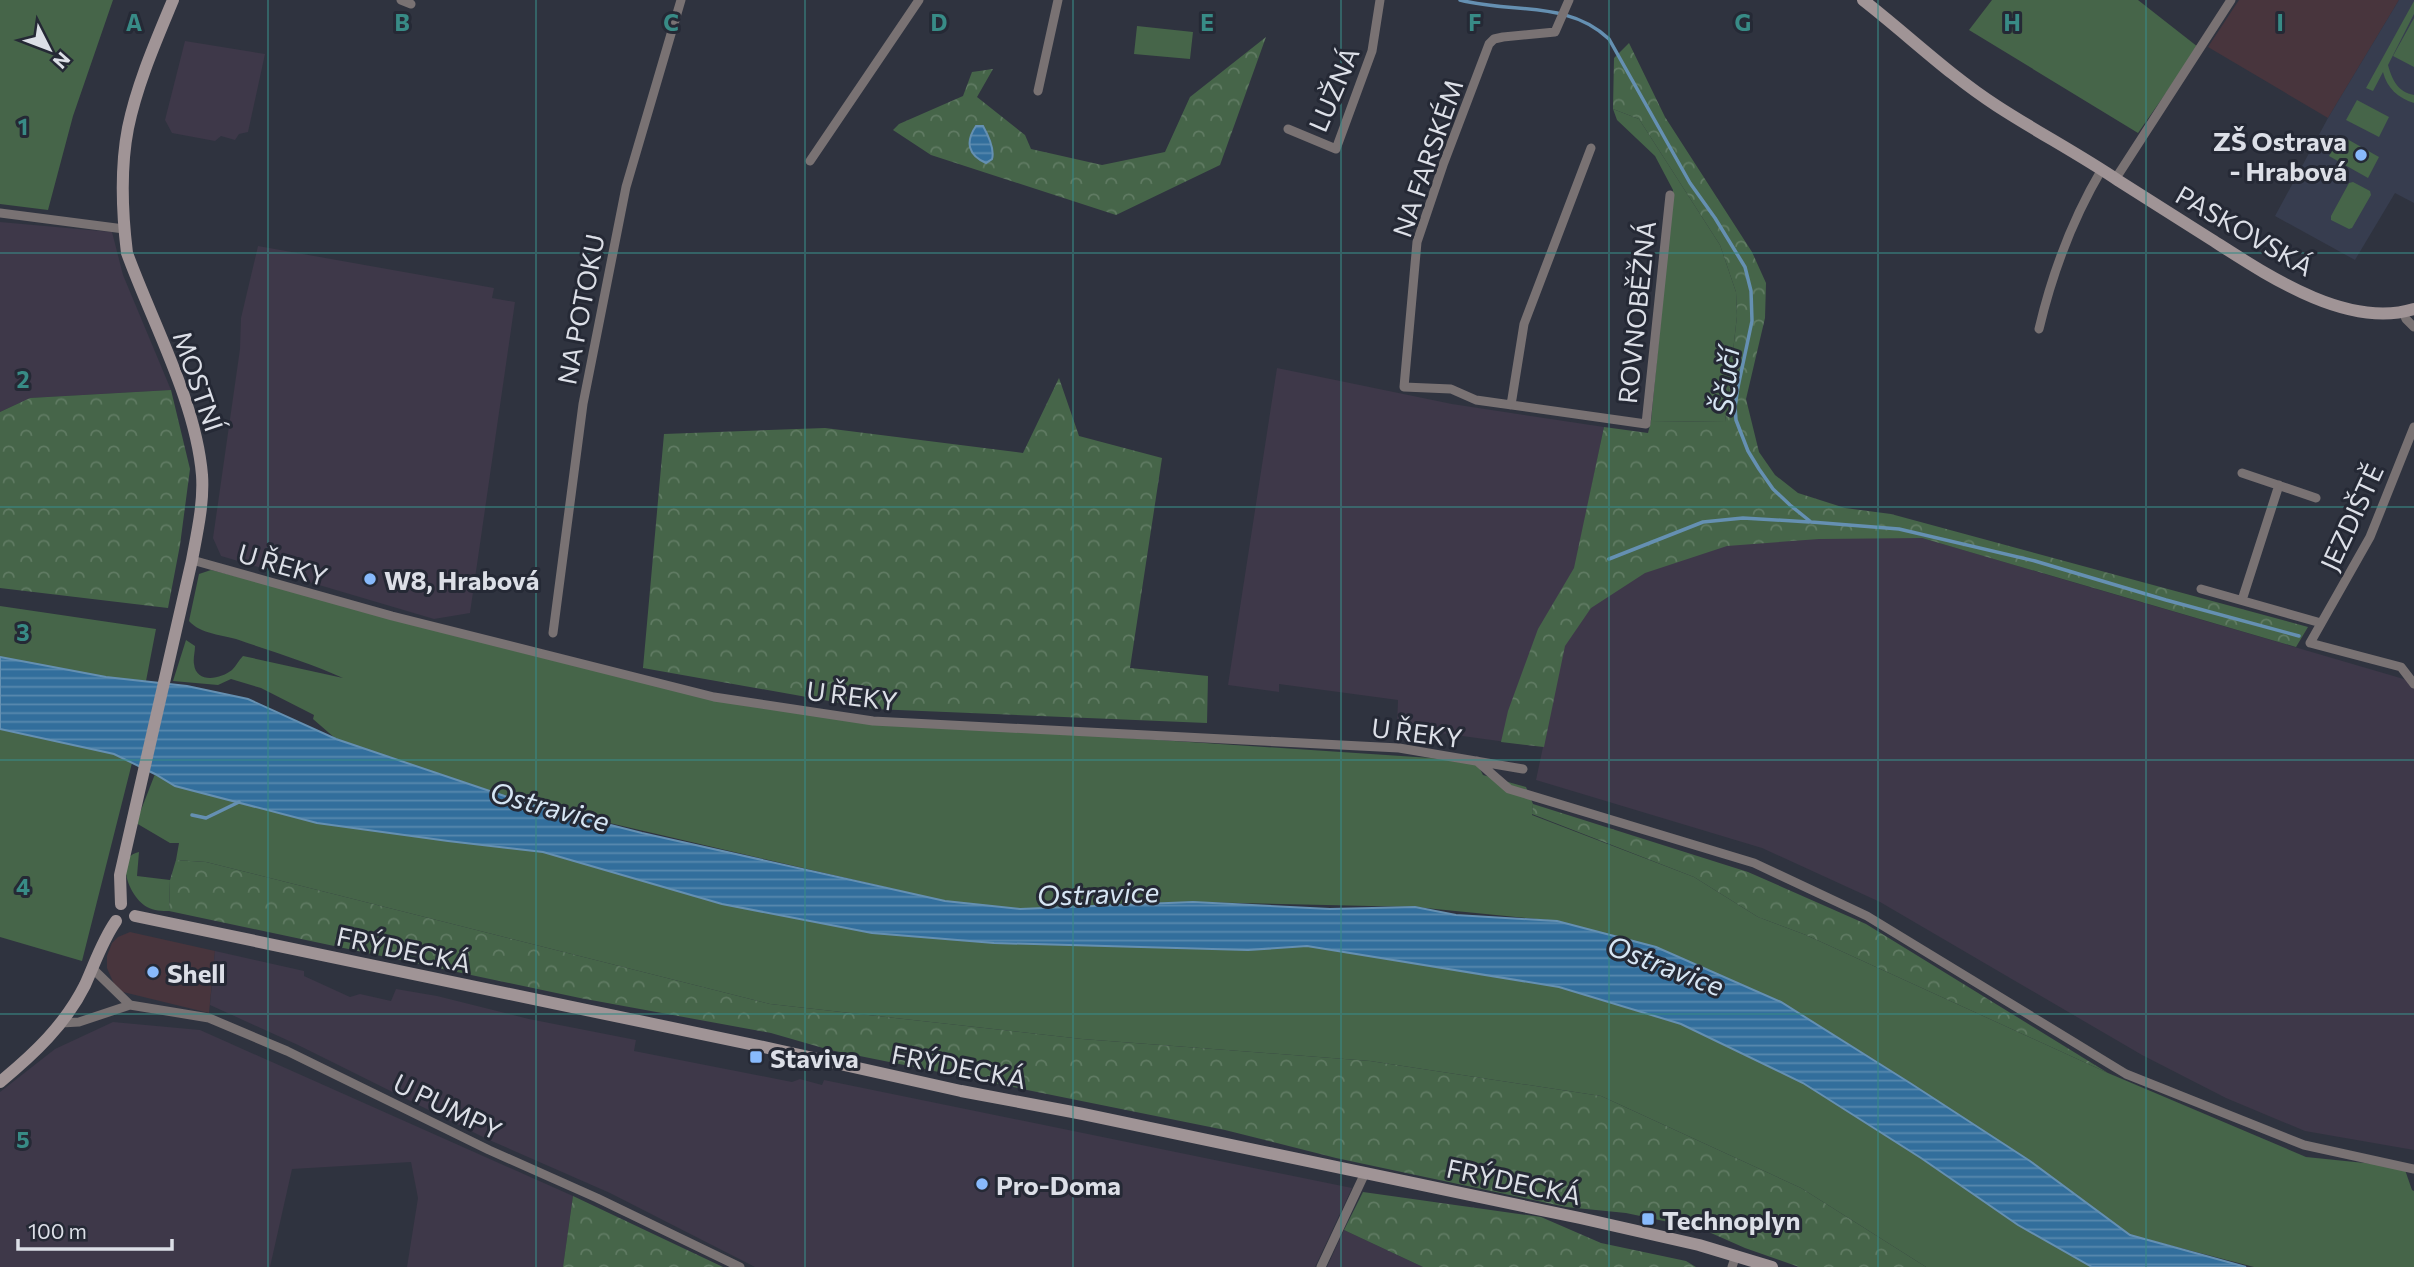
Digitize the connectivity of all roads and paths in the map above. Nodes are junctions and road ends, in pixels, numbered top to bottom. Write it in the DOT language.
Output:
graph roads {
  1 [pos="173,0"];
  2 [pos="401,0"];
  3 [pos="681,0"];
  4 [pos="919,0"];
  5 [pos="1058,0"];
  6 [pos="1380,0"];
  7 [pos="1863,0"];
  8 [pos="2231,0"];
  9 [pos="1568,1"];
  10 [pos="411,4"];
  11 [pos="1038,91"];
  12 [pos="1288,129"];
  13 [pos="1591,148"];
  14 [pos="810,161"];
  15 [pos="2102,169"];
  16 [pos="2116,178"];
  17 [pos="1670,195"];
  18 [pos="0,213"];
  19 [pos="124,229"];
  20 [pos="2408,311"];
  21 [pos="2414,327"];
  22 [pos="2039,329"];
  23 [pos="1511,405"];
  24 [pos="2414,427"];
  25 [pos="2242,473"];
  26 [pos="2280,485"];
  27 [pos="2316,498"];
  28 [pos="192,560"];
  29 [pos="2201,589"];
  30 [pos="2242,600"];
  31 [pos="2321,623"];
  32 [pos="553,633"];
  33 [pos="2414,684"];
  34 [pos="1476,761"];
  35 [pos="1523,769"];
  36 [pos="121,904"];
  37 [pos="135,916"];
  38 [pos="116,921"];
  39 [pos="92,968"];
  40 [pos="130,1004"];
  41 [pos="61,1023"];
  42 [pos="0,1082"];
  43 [pos="2414,1169"];
  44 [pos="1365,1173"];
  45 [pos="1734,1261"];
  46 [pos="740,1267"];
  47 [pos="1321,1267"];
  48 [pos="1772,1267"];
  1 -- 19 [label="main road, MOSTNÍ"];
  2 -- 10 [label="street"];
  3 -- 32 [label="street, NA POTOKU"];
  4 -- 14 [label="street"];
  5 -- 11 [label="street"];
  6 -- 12 [label="street, LUŽNÁ"];
  7 -- 15 [label="main road, PASKOVSKÁ"];
  8 -- 16 [label="street"];
  9 -- 23 [label="street, NA FARSKÉM"];
  13 -- 23 [label="street"];
  15 -- 16 [label="main road, PASKOVSKÁ"];
  15 -- 22 [label="street"];
  16 -- 20 [label="main road, PASKOVSKÁ"];
  17 -- 23 [label="street, ROVNOBĚŽNÁ"];
  18 -- 19 [label="street"];
  19 -- 28 [label="main road, MOSTNÍ"];
  20 -- 21 [label="street"];
  24 -- 31 [label="street, JEZDIŠTĚ"];
  25 -- 26 [label="street, JEZDIŠTĚ"];
  26 -- 27 [label="street, JEZDIŠTĚ"];
  26 -- 30 [label="street"];
  28 -- 34 [label="street, U ŘEKY"];
  28 -- 36 [label="main road, MOSTNÍ"];
  29 -- 30 [label="street"];
  30 -- 31 [label="street"];
  31 -- 33 [label="street, JEZDIŠTĚ"];
  34 -- 35 [label="street, U ŘEKY"];
  34 -- 43 [label="street"];
  36 -- 37 [label="main road"];
  36 -- 38 [label="main road"];
  37 -- 38 [label="main road"];
  37 -- 44 [label="main road, FRÝDECKÁ"];
  38 -- 39 [label="main road"];
  39 -- 40 [label="street"];
  39 -- 41 [label="main road"];
  40 -- 41 [label="street, U PUMPY"];
  40 -- 46 [label="street, U PUMPY"];
  41 -- 42 [label="main road"];
  44 -- 45 [label="main road, FRÝDECKÁ"];
  44 -- 47 [label="street"];
  45 -- 48 [label="main road, FRÝDECKÁ"];
}
